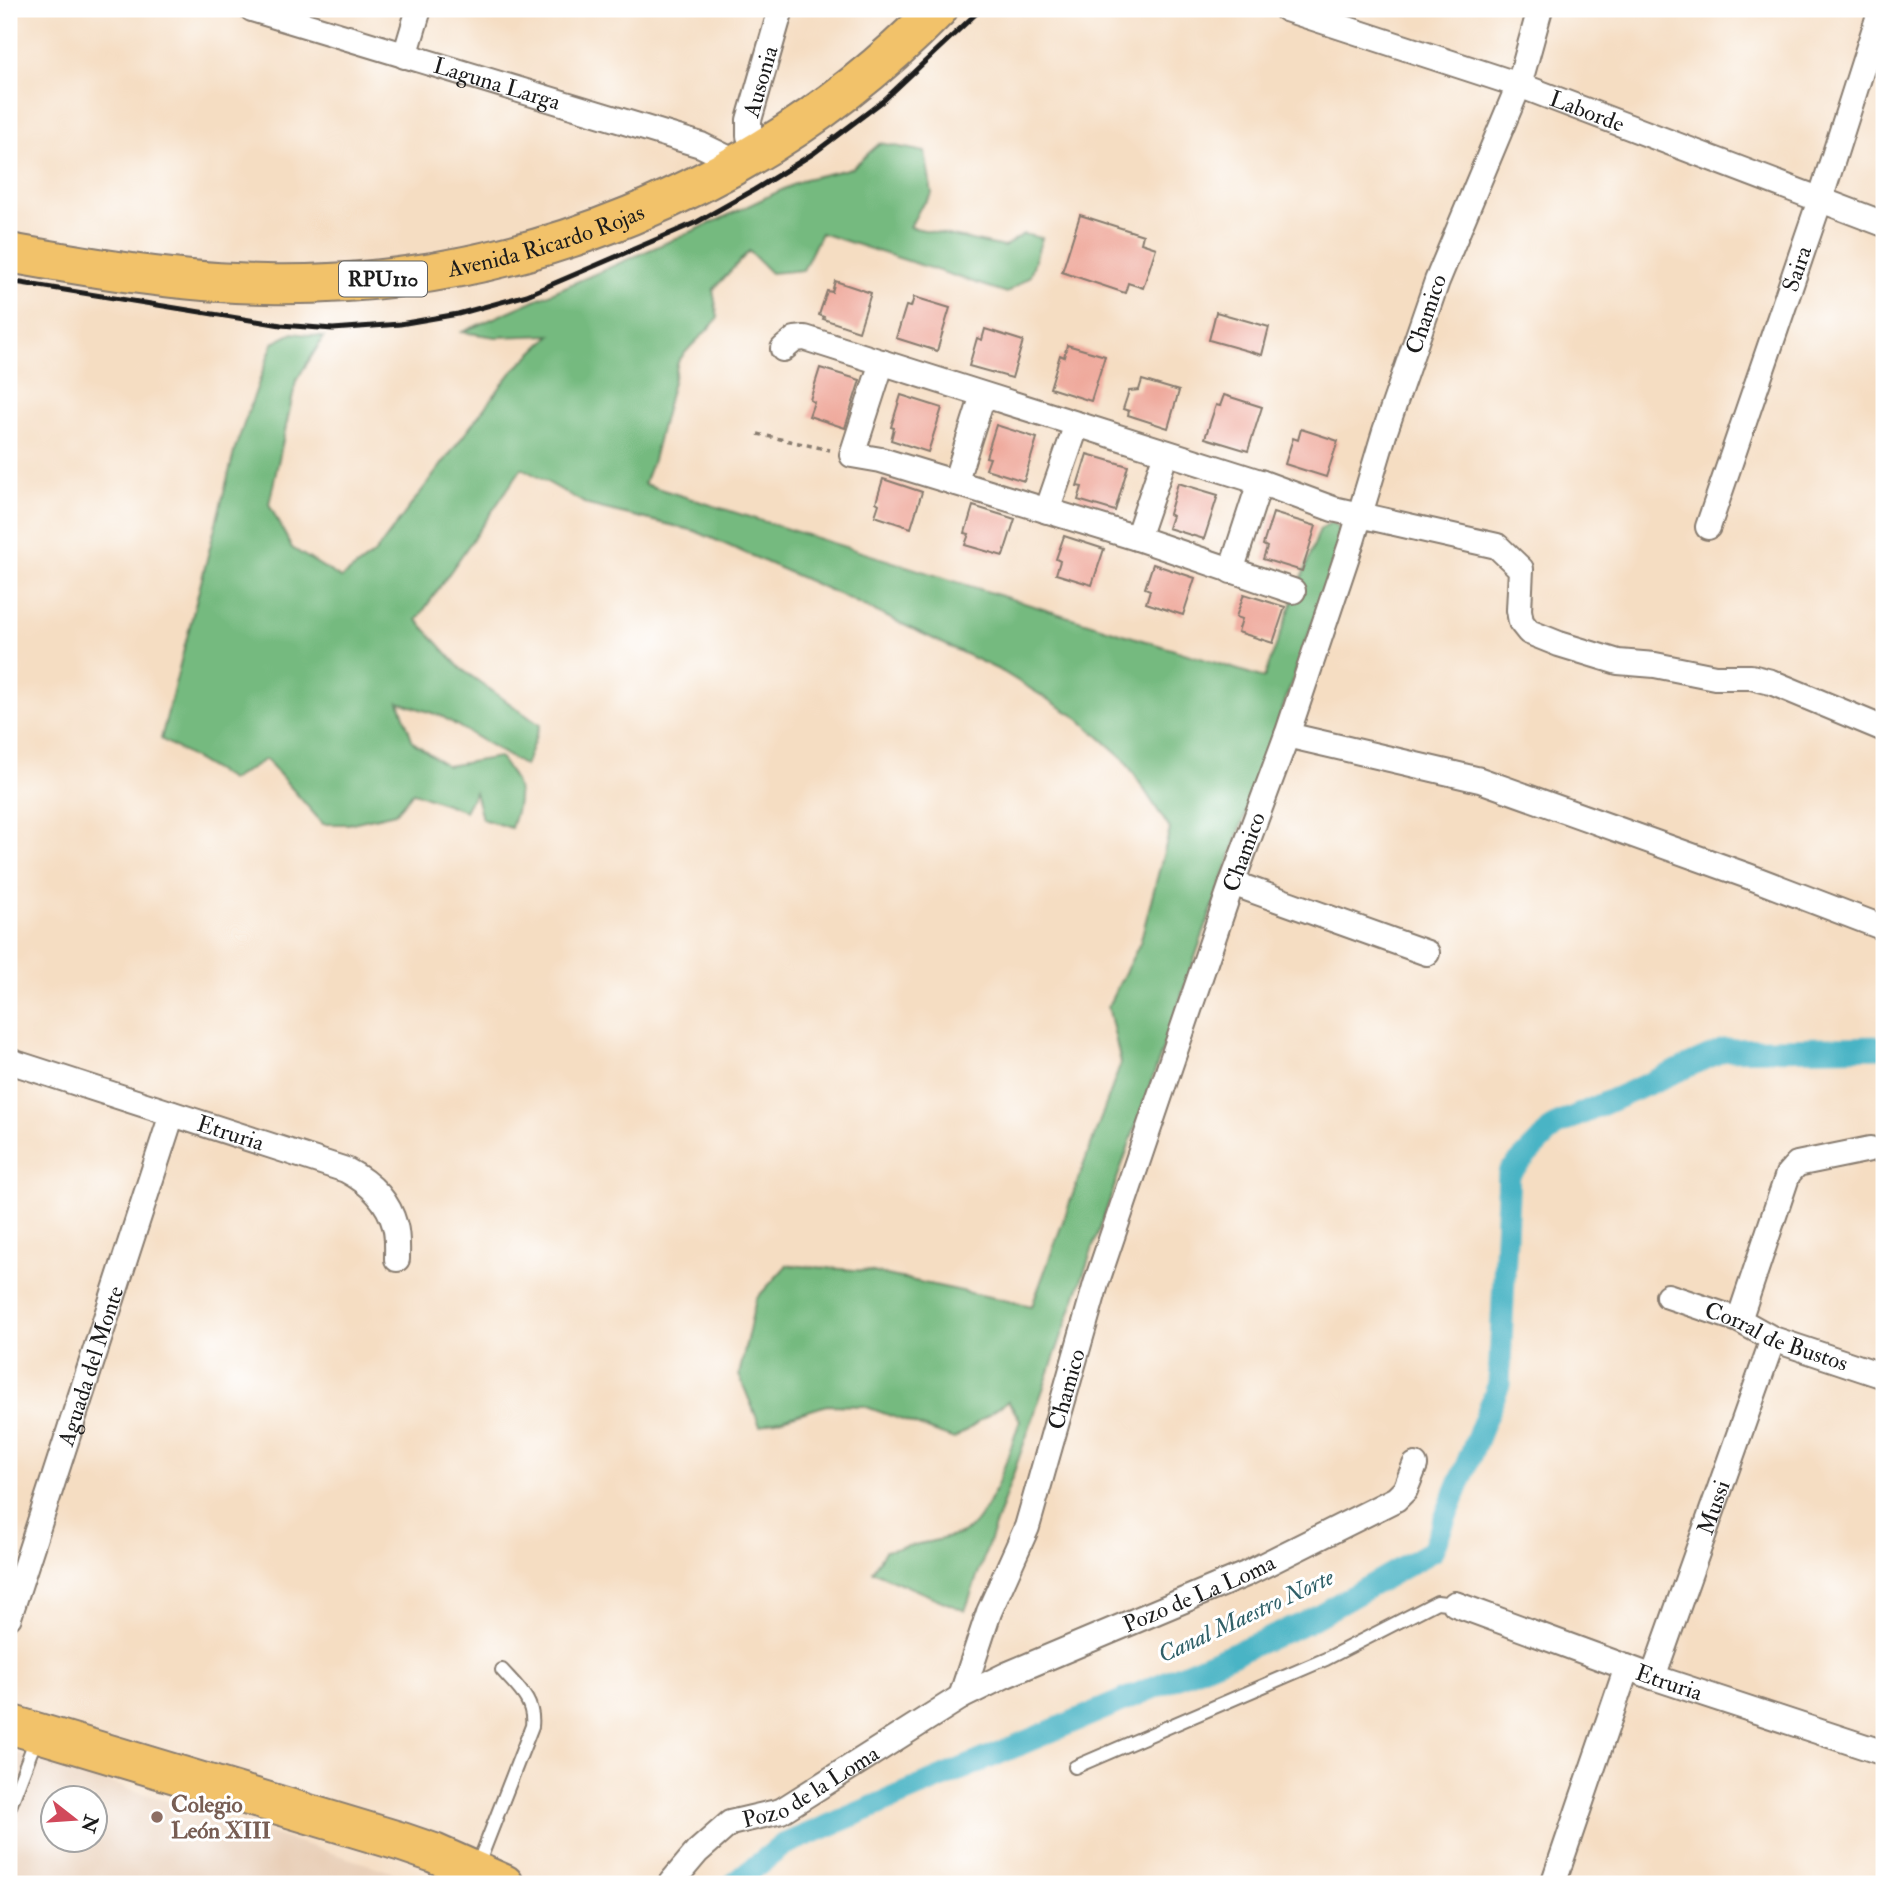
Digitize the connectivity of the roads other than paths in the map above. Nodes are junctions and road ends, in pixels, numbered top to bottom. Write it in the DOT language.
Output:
graph roads {
  1 [pos="252,9"];
  2 [pos="419,9"];
  3 [pos="780,9"];
  4 [pos="938,9"];
  5 [pos="1286,9"];
  6 [pos="1540,9"];
  7 [pos="1881,9"];
  8 [pos="405,56"];
  9 [pos="1519,85"];
  10 [pos="749,158"];
  11 [pos="1820,200"];
  12 [pos="1884,224"];
  13 [pos="9,253"];
  14 [pos="783,349"];
  15 [pos="882,362"];
  16 [pos="983,395"];
  17 [pos="1077,424"];
  18 [pos="1166,453"];
  19 [pos="1260,482"];
  20 [pos="955,483"];
  21 [pos="1047,511"];
  22 [pos="1359,516"];
  23 [pos="1708,527"];
  24 [pos="1137,538"];
  25 [pos="1231,571"];
  26 [pos="1293,591"];
  27 [pos="1884,729"];
  28 [pos="1287,735"];
  29 [pos="1232,883"];
  30 [pos="1884,928"];
  31 [pos="1427,953"];
  32 [pos="9,1061"];
  33 [pos="172,1114"];
  34 [pos="1870,1149"];
  35 [pos="397,1259"];
  36 [pos="1668,1296"];
  37 [pos="1739,1320"];
  38 [pos="1773,1339"];
  39 [pos="1884,1376"];
  40 [pos="1415,1465"];
  41 [pos="1455,1604"];
  42 [pos="9,1617"];
  43 [pos="1627,1667"];
  44 [pos="502,1670"];
  45 [pos="1653,1677"];
  46 [pos="961,1697"];
  47 [pos="23,1728"];
  48 [pos="1884,1753"];
  49 [pos="1074,1767"];
  50 [pos="9,1809"];
  51 [pos="490,1877"];
  52 [pos="670,1884"];
  53 [pos="1553,1884"];
  1 -- 8 [label="street, Laguna Larga"];
  2 -- 8 [label="street"];
  3 -- 10 [label="street, Ausonia"];
  4 -- 10 [label="main road, Avenida Ricardo Rojas / RPU110"];
  5 -- 9 [label="street, Laborde"];
  6 -- 9 [label="street, Chamico"];
  7 -- 11 [label="street, Saira"];
  8 -- 10 [label="street, Laguna Larga"];
  9 -- 11 [label="street, Laborde"];
  9 -- 22 [label="street, Chamico"];
  10 -- 13 [label="main road, Avenida Ricardo Rojas / RPU110"];
  11 -- 12 [label="street, Laborde"];
  11 -- 23 [label="street, Saira"];
  14 -- 15 [label="street"];
  15 -- 16 [label="street"];
  15 -- 20 [label="street"];
  16 -- 17 [label="street"];
  16 -- 20 [label="street"];
  17 -- 18 [label="street"];
  17 -- 21 [label="street"];
  18 -- 19 [label="street"];
  18 -- 24 [label="street"];
  19 -- 22 [label="street"];
  19 -- 25 [label="street"];
  20 -- 21 [label="street"];
  21 -- 24 [label="street"];
  22 -- 27 [label="street"];
  22 -- 28 [label="street, Chamico"];
  24 -- 25 [label="street"];
  25 -- 26 [label="street"];
  28 -- 29 [label="street, Chamico"];
  28 -- 30 [label="street"];
  29 -- 31 [label="street"];
  29 -- 46 [label="street, Chamico"];
  32 -- 33 [label="street, Etruria"];
  33 -- 35 [label="street, Etruria"];
  33 -- 42 [label="street, Aguada del Monte"];
  34 -- 37 [label="street"];
  36 -- 37 [label="street, Corral de Bustos"];
  37 -- 38 [label="street, Corral de Bustos"];
  38 -- 39 [label="street, Corral de Bustos"];
  38 -- 45 [label="street, Mussi"];
  40 -- 46 [label="street, Pozo de La Loma"];
  41 -- 43 [label="street, Etruria"];
  41 -- 49 [label="lane"];
  43 -- 45 [label="street, Etruria"];
  43 -- 53 [label="street"];
  44 -- 51 [label="lane"];
  45 -- 48 [label="street, Etruria"];
  46 -- 52 [label="street, Pozo de la Loma"];
  47 -- 50 [label="lane"];
  47 -- 51 [label="main road"];
}
